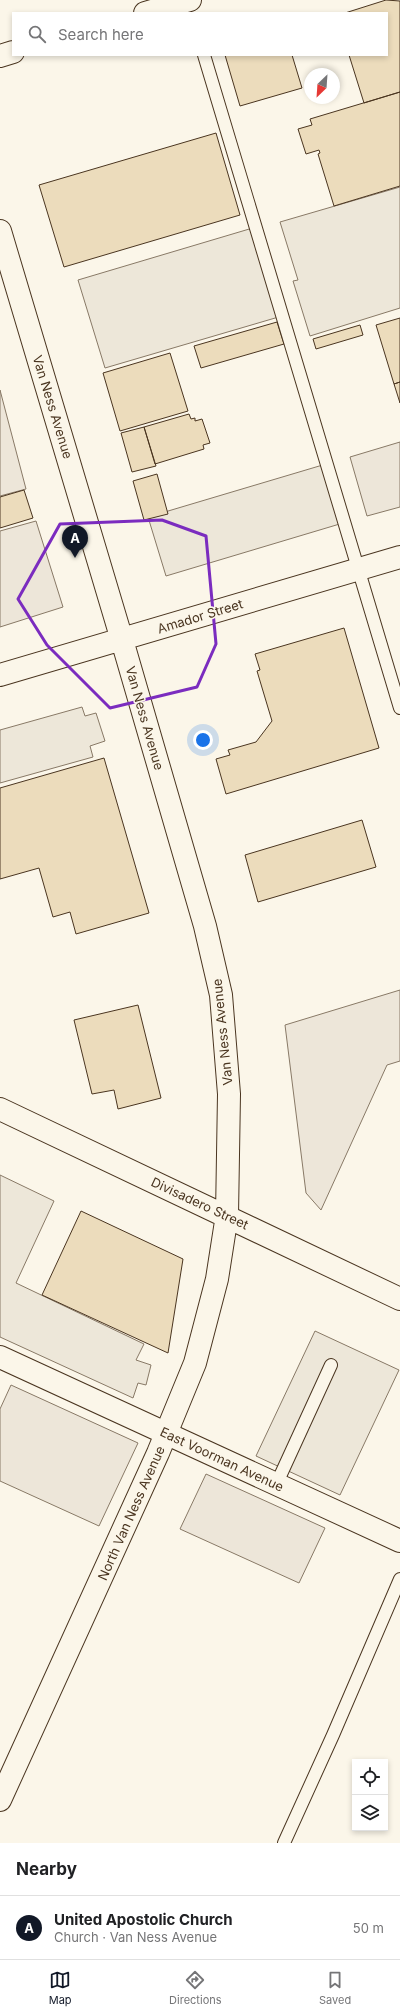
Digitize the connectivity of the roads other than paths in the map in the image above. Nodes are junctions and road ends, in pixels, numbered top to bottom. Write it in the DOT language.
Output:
graph roads {
  1 [pos="188,0"];
  2 [pos="149,12"];
  3 [pos="192,12"];
  4 [pos="12,52"];
  5 [pos="0,56"];
  6 [pos="204,56"];
  7 [pos="0,231"];
  8 [pos="400,557"];
  9 [pos="358,569"];
  10 [pos="122,640"];
  11 [pos="0,675"];
  12 [pos="400,708"];
  13 [pos="0,1109"];
  14 [pos="227,1215"];
  15 [pos="400,1298"];
  16 [pos="0,1357"];
  17 [pos="331,1365"];
  18 [pos="167,1434"];
  19 [pos="276,1485"];
  20 [pos="400,1540"];
  21 [pos="400,1579"];
  22 [pos="0,1800"];
  23 [pos="284,1843"];
  1 -- 2 [label="main road"];
  1 -- 3 [label="lane"];
  4 -- 5 [label="main road"];
  6 -- 9 [label="lane"];
  7 -- 10 [label="main road, Van Ness Avenue"];
  8 -- 9 [label="main road, Amador Street"];
  9 -- 10 [label="main road, Amador Street"];
  9 -- 12 [label="lane"];
  10 -- 11 [label="main road, Amador Street"];
  10 -- 14 [label="main road, Van Ness Avenue"];
  13 -- 14 [label="main road, Divisadero Street"];
  14 -- 15 [label="main road, Divisadero Street"];
  14 -- 18 [label="main road, North Van Ness Avenue"];
  16 -- 18 [label="main road, East Voorman Avenue"];
  17 -- 19 [label="lane"];
  18 -- 19 [label="main road, East Voorman Avenue"];
  18 -- 22 [label="main road, North Van Ness Avenue"];
  19 -- 20 [label="main road, East Voorman Avenue"];
  21 -- 23 [label="lane"];
}
